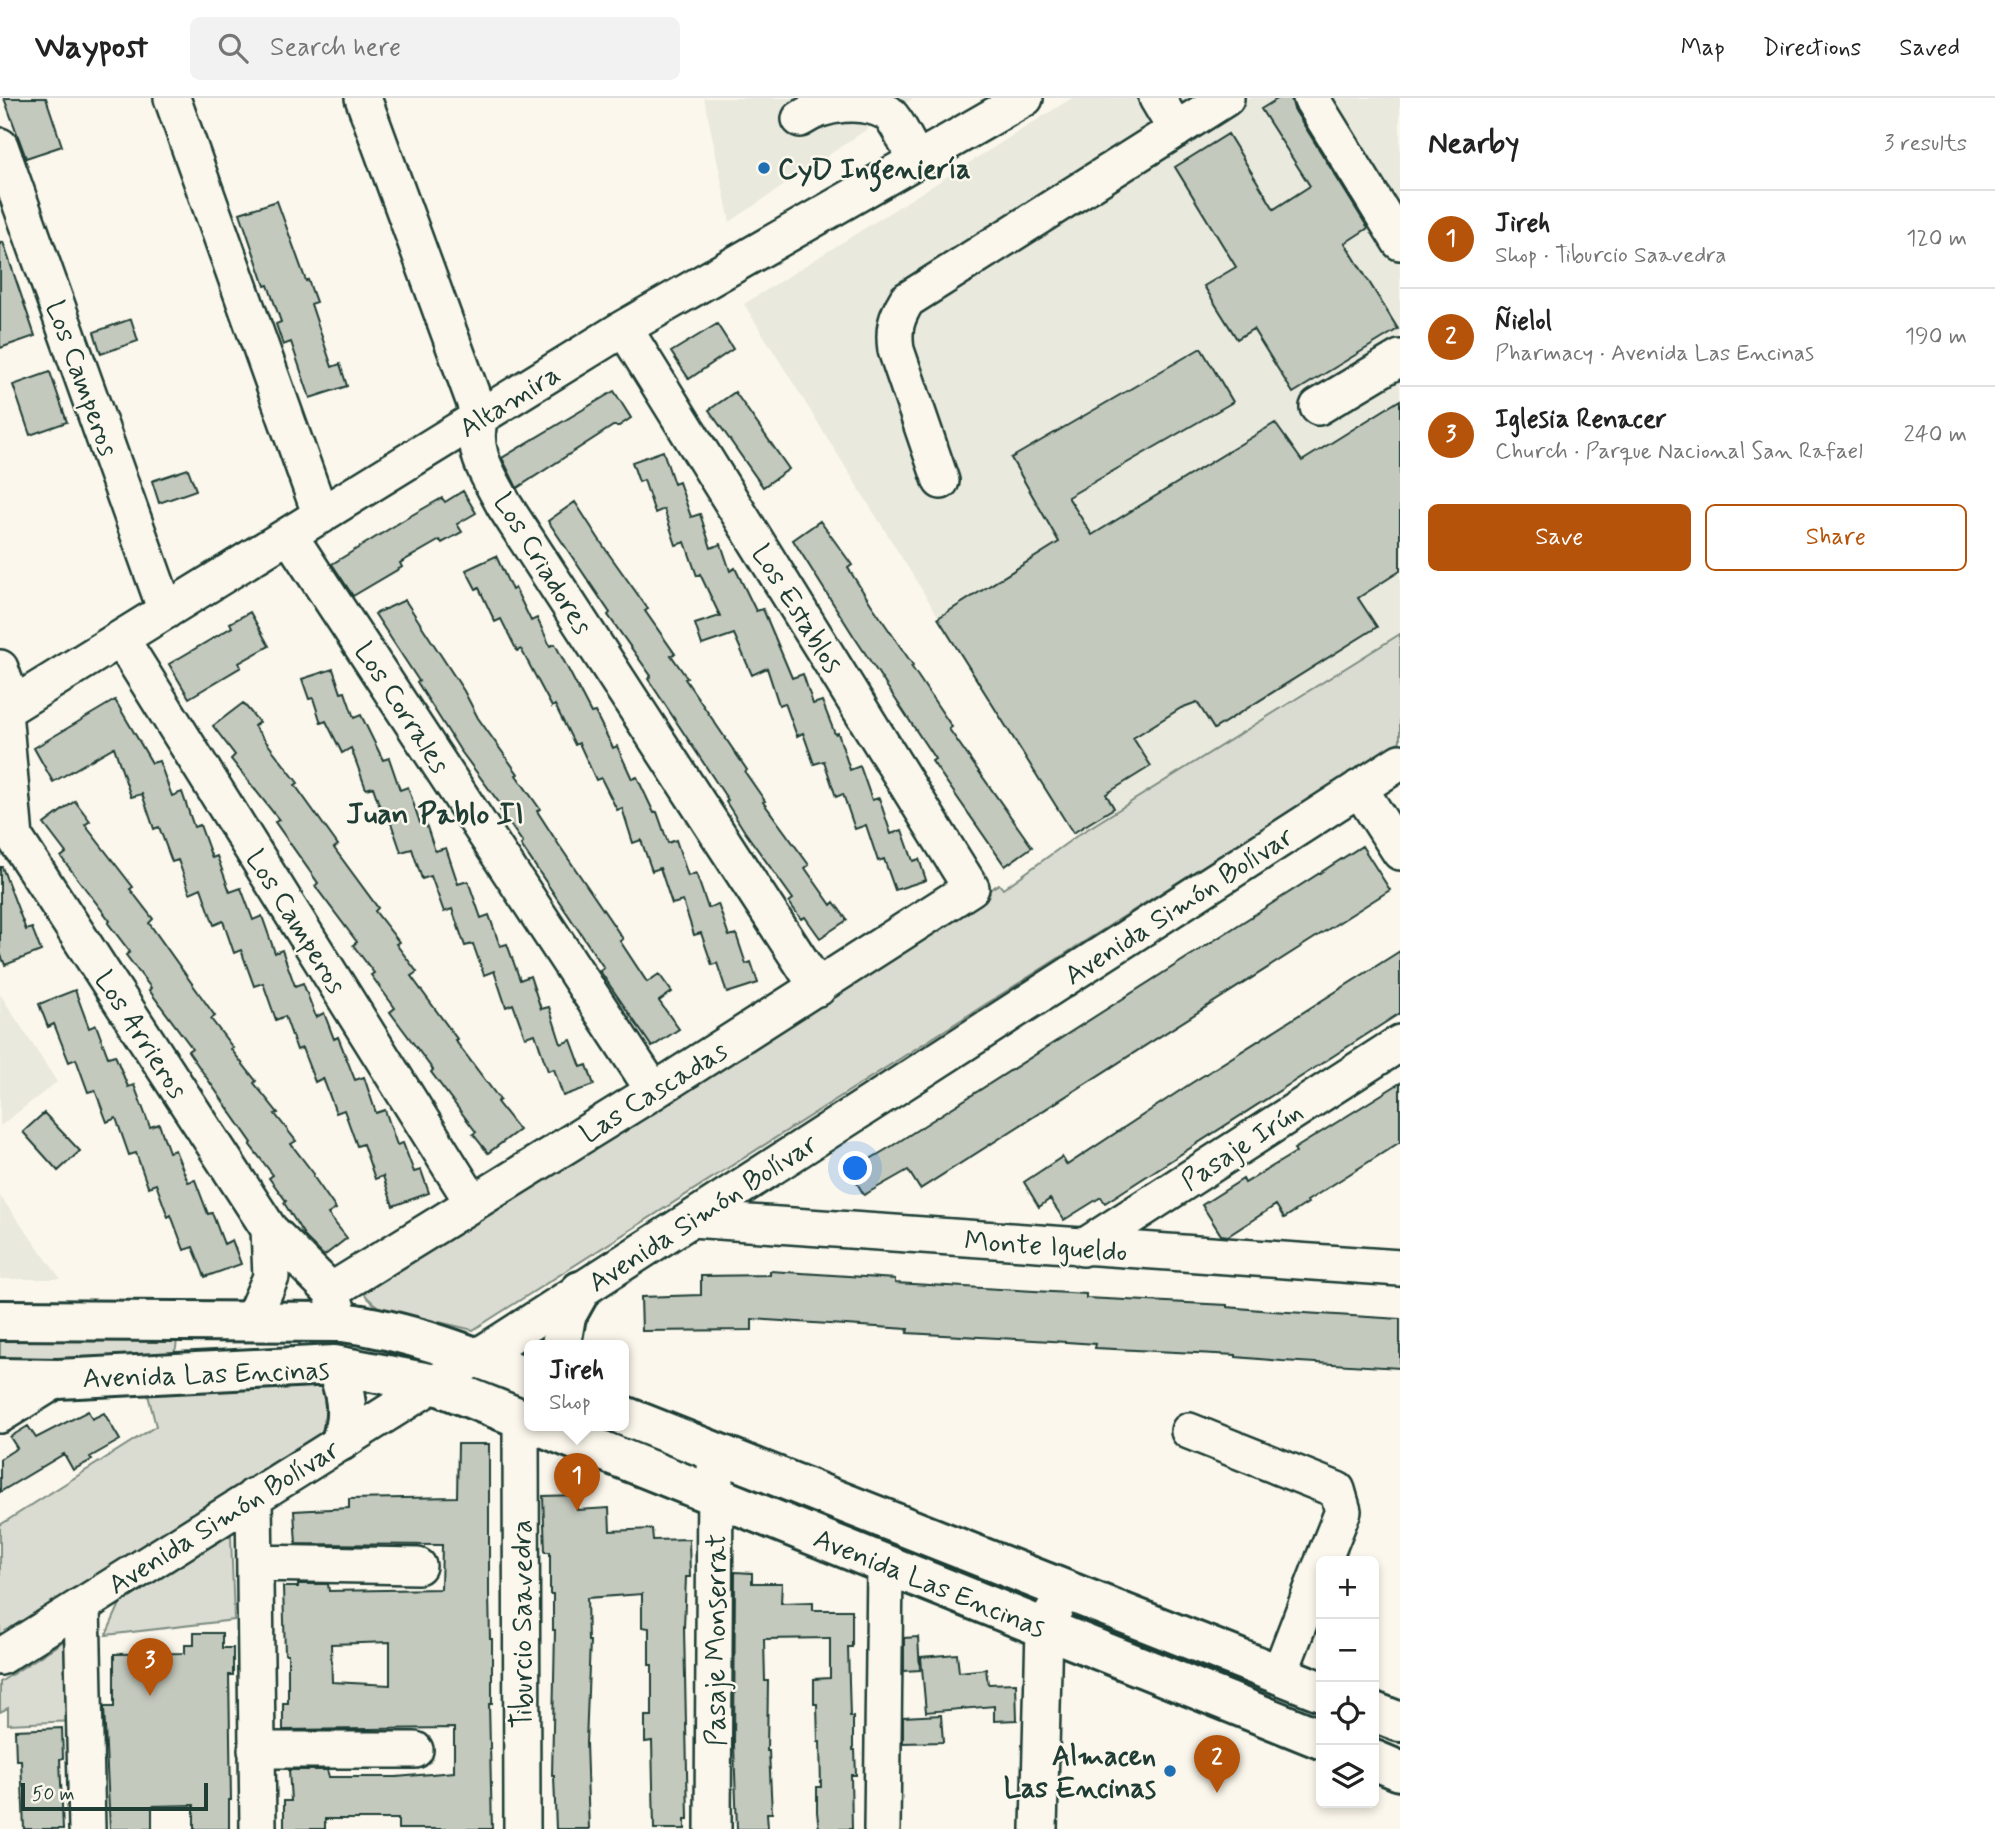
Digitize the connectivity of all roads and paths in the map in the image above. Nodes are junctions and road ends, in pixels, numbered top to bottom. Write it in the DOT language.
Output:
graph roads {
  1 [pos="172,98"];
  2 [pos="363,98"];
  3 [pos="1026,98"];
  4 [pos="1157,98"];
  5 [pos="1226,98"];
  6 [pos="1311,98"];
  7 [pos="871,101"];
  8 [pos="800,119"];
  9 [pos="1176,130"];
  10 [pos="0,146"];
  11 [pos="917,160"];
  12 [pos="1400,242"];
  13 [pos="624,328"];
  14 [pos="1400,358"];
  15 [pos="1318,407"];
  16 [pos="480,417"];
  17 [pos="941,481"];
  18 [pos="321,516"];
  19 [pos="289,535"];
  20 [pos="166,611"];
  21 [pos="121,639"];
  22 [pos="0,668"];
  23 [pos="6,710"];
  24 [pos="1400,762"];
  25 [pos="1359,788"];
  26 [pos="7,829"];
  27 [pos="1400,852"];
  28 [pos="971,888"];
  29 [pos="818,988"];
  30 [pos="1400,1043"];
  31 [pos="654,1091"];
  32 [pos="473,1203"];
  33 [pos="691,1219"];
  34 [pos="269,1229"];
  35 [pos="1082,1248"];
  36 [pos="1400,1268"];
  37 [pos="580,1291"];
  38 [pos="337,1306"];
  39 [pos="0,1320"];
  40 [pos="252,1320"];
  41 [pos="562,1340"];
  42 [pos="477,1357"];
  43 [pos="334,1365"];
  44 [pos="524,1376"];
  45 [pos="0,1378"];
  46 [pos="58,1379"];
  47 [pos="435,1384"];
  48 [pos="0,1415"];
  49 [pos="629,1418"];
  50 [pos="524,1420"];
  51 [pos="530,1431"];
  52 [pos="552,1431"];
  53 [pos="1189,1431"];
  54 [pos="341,1441"];
  55 [pos="715,1451"];
  56 [pos="254,1496"];
  57 [pos="716,1497"];
  58 [pos="1325,1556"];
  59 [pos="255,1563"];
  60 [pos="884,1564"];
  61 [pos="418,1566"];
  62 [pos="1316,1579"];
  63 [pos="1065,1590"];
  64 [pos="82,1605"];
  65 [pos="1044,1628"];
  66 [pos="0,1657"];
  67 [pos="1279,1675"];
  68 [pos="1316,1689"];
  69 [pos="1379,1714"];
  70 [pos="1400,1722"];
  71 [pos="1316,1737"];
  72 [pos="257,1750"];
  73 [pos="415,1750"];
  74 [pos="1379,1762"];
  75 [pos="1400,1770"];
  76 [pos="87,1829"];
  77 [pos="258,1829"];
  78 [pos="522,1829"];
  79 [pos="713,1829"];
  80 [pos="882,1829"];
  81 [pos="1039,1829"];
  1 -- 18 [label="street"];
  2 -- 16 [label="street, Los Criadores"];
  3 -- 11 [label="street, Altamira"];
  4 -- 9 [label="street"];
  5 -- 9 [label="street"];
  6 -- 12 [label="street"];
  7 -- 8 [label="street"];
  7 -- 11 [label="street"];
  9 -- 17 [label="street"];
  10 -- 20 [label="street, Los Camperos"];
  11 -- 13 [label="street, Altamira"];
  13 -- 16 [label="street, Altamira"];
  13 -- 28 [label="street, Los Establos"];
  14 -- 15 [label="street"];
  16 -- 18 [label="street, Altamira"];
  16 -- 29 [label="street, Los Criadores"];
  18 -- 19 [label="street, Altamira"];
  19 -- 20 [label="street, Altamira"];
  19 -- 31 [label="street, Los Corrales"];
  20 -- 21 [label="street, Altamira"];
  21 -- 23 [label="street, Altamira"];
  21 -- 32 [label="street, Los Camperos"];
  22 -- 23 [label="street, Los Arrieros"];
  23 -- 26 [label="street, Los Arrieros"];
  24 -- 25 [label="street, Avenida Simón Bolívar"];
  25 -- 27 [label="street"];
  25 -- 33 [label="street, Avenida Simón Bolívar"];
  26 -- 34 [label="street, Los Arrieros"];
  28 -- 29 [label="street, Las Cascadas"];
  29 -- 31 [label="street, Las Cascadas"];
  30 -- 35 [label="street, Pasaje Irún"];
  31 -- 32 [label="street, Las Cascadas"];
  32 -- 38 [label="street, Las Cascadas"];
  33 -- 35 [label="street, Monte Igueldo"];
  33 -- 37 [label="street, Avenida Simón Bolívar"];
  34 -- 38 [label="street, Los Arrieros"];
  34 -- 40 [label="street"];
  35 -- 36 [label="street, Monte Igueldo"];
  37 -- 41 [label="main road"];
  37 -- 42 [label="street, Avenida Simón Bolívar"];
  38 -- 40 [label="main road, Avenida Las Encinas"];
  38 -- 42 [label="main road, Avenida Las Encinas"];
  39 -- 40 [label="main road, Avenida Las Encinas"];
  42 -- 44 [label="main road, Avenida Las Encinas"];
  42 -- 47 [label="street, Avenida Simón Bolívar"];
  43 -- 46 [label="main road, Avenida Las Encinas"];
  43 -- 47 [label="main road, Avenida Las Encinas"];
  43 -- 54 [label="main road"];
  45 -- 46 [label="main road, Avenida Las Encinas"];
  46 -- 48 [label="street"];
  47 -- 50 [label="main road, Avenida Las Encinas"];
  47 -- 54 [label="street, Avenida Simón Bolívar"];
  49 -- 55 [label="main road, Avenida Las Encinas"];
  51 -- 78 [label="street, Tiburcio Saavedra"];
  52 -- 57 [label="main road, Avenida Las Encinas"];
  53 -- 58 [label="street"];
  54 -- 56 [label="street, Avenida Simón Bolívar"];
  55 -- 57 [label="street, Pasaje Monserrat"];
  55 -- 63 [label="main road, Avenida Las Encinas"];
  56 -- 59 [label="street"];
  56 -- 64 [label="street, Avenida Simón Bolívar"];
  57 -- 60 [label="main road, Avenida Las Encinas"];
  57 -- 79 [label="street, Pasaje Monserrat"];
  59 -- 61 [label="street"];
  59 -- 72 [label="street"];
  60 -- 65 [label="main road, Avenida Las Encinas"];
  60 -- 80 [label="street"];
  62 -- 67 [label="street"];
  63 -- 65 [label="street"];
  63 -- 67 [label="main road, Avenida Las Encinas"];
  64 -- 66 [label="street, Avenida Simón Bolívar"];
  64 -- 76 [label="street"];
  65 -- 71 [label="main road, Avenida Las Encinas"];
  65 -- 81 [label="street"];
  67 -- 68 [label="main road, Avenida Las Encinas"];
  69 -- 70 [label="main road"];
  72 -- 73 [label="street"];
  72 -- 77 [label="street"];
  74 -- 75 [label="main road"];
}
